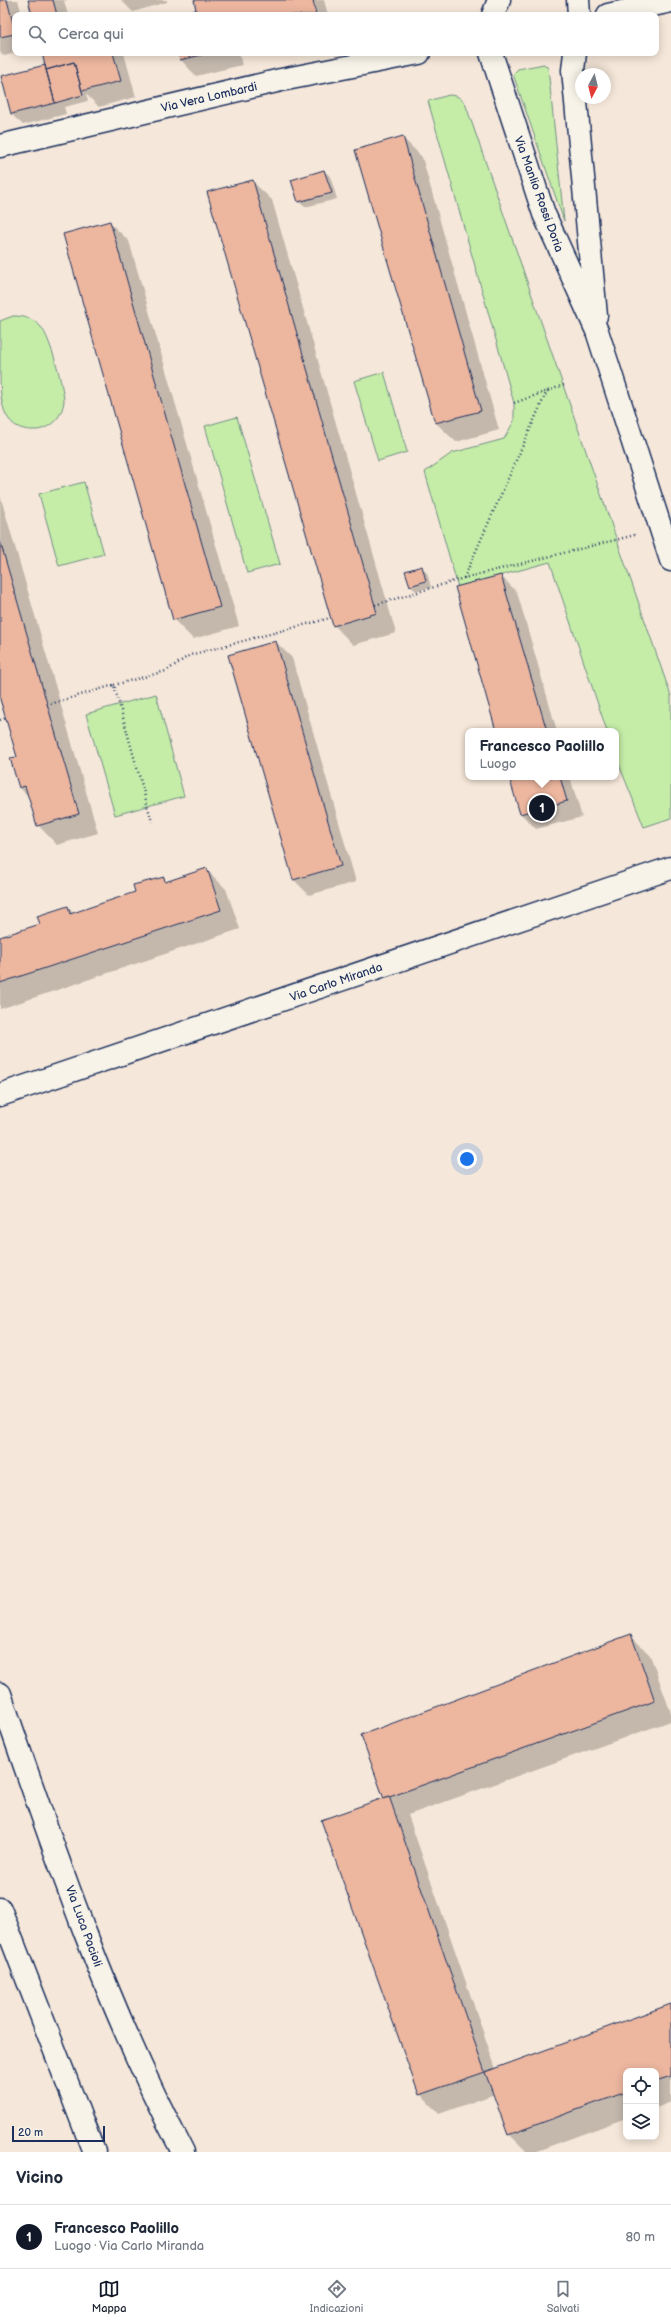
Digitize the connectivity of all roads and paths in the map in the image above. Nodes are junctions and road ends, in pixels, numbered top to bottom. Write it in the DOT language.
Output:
graph roads {
  1 [pos="499,0"];
  2 [pos="578,0"];
  3 [pos="671,1"];
  4 [pos="495,12"];
  5 [pos="579,12"];
  6 [pos="622,12"];
  7 [pos="404,56"];
  8 [pos="492,56"];
  9 [pos="572,58"];
  10 [pos="0,146"];
  11 [pos="598,331"];
  12 [pos="564,386"];
  13 [pos="547,391"];
  14 [pos="514,403"];
  15 [pos="660,527"];
  16 [pos="671,560"];
  17 [pos="464,578"];
  18 [pos="375,605"];
  19 [pos="330,618"];
  20 [pos="114,685"];
  21 [pos="48,705"];
  22 [pos="6,718"];
  23 [pos="0,720"];
  24 [pos="152,822"];
  25 [pos="671,868"];
  26 [pos="0,1095"];
  27 [pos="0,1694"];
  28 [pos="0,1908"];
  29 [pos="94,2152"];
  30 [pos="183,2152"];
  1 -- 4 [label="street"];
  2 -- 5 [label="street"];
  3 -- 6 [label="street"];
  7 -- 10 [label="street, Via Vera Lombardi"];
  8 -- 11 [label="street, Via Manlio Rossi Doria"];
  9 -- 11 [label="street, Via Manlio Rossi Doria"];
  11 -- 15 [label="street, Via Manlio Rossi Doria"];
  12 -- 13 [label="path"];
  13 -- 14 [label="path"];
  13 -- 17 [label="path"];
  15 -- 16 [label="street, Via Manlio Rossi Doria"];
  15 -- 17 [label="path"];
  17 -- 18 [label="path"];
  19 -- 20 [label="path"];
  20 -- 21 [label="path"];
  20 -- 24 [label="path"];
  22 -- 23 [label="path"];
  25 -- 26 [label="street, Via Carlo Miranda"];
  27 -- 30 [label="street, Via Luca Pacioli"];
  28 -- 29 [label="street"];
}
